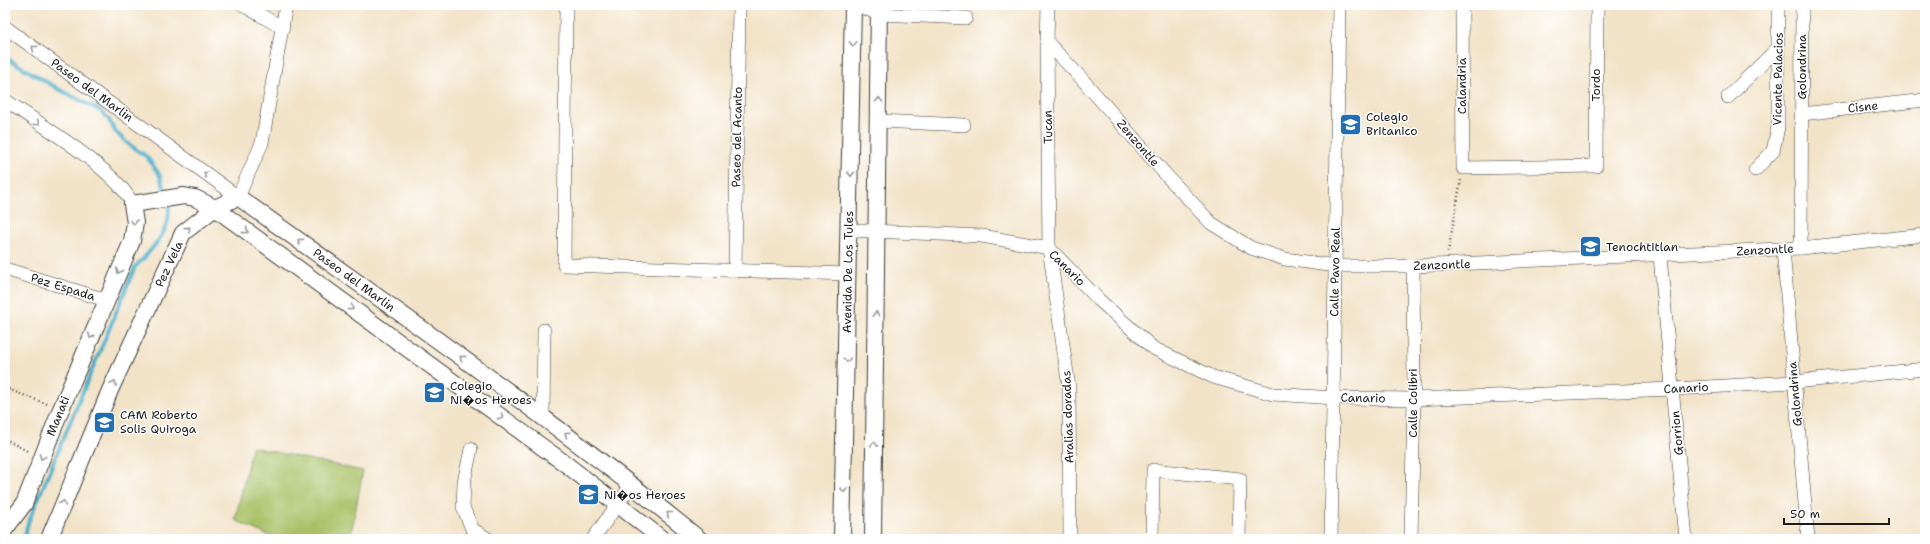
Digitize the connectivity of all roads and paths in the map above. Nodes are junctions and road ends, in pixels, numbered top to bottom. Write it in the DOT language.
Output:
graph roads {
  1 [pos="242,5"];
  2 [pos="286,5"];
  3 [pos="566,5"];
  4 [pos="739,5"];
  5 [pos="854,5"];
  6 [pos="857,5"];
  7 [pos="1048,5"];
  8 [pos="1339,5"];
  9 [pos="1462,5"];
  10 [pos="1597,5"];
  11 [pos="1778,5"];
  12 [pos="1802,5"];
  13 [pos="879,9"];
  14 [pos="966,18"];
  15 [pos="5,26"];
  16 [pos="283,28"];
  17 [pos="1047,42"];
  18 [pos="1778,48"];
  19 [pos="1728,97"];
  20 [pos="5,100"];
  21 [pos="1925,100"];
  22 [pos="1802,114"];
  23 [pos="879,121"];
  24 [pos="964,125"];
  25 [pos="1463,168"];
  26 [pos="1755,170"];
  27 [pos="238,197"];
  28 [pos="132,204"];
  29 [pos="215,208"];
  30 [pos="850,230"];
  31 [pos="878,232"];
  32 [pos="1925,235"];
  33 [pos="1049,248"];
  34 [pos="1801,248"];
  35 [pos="1783,249"];
  36 [pos="1660,256"];
  37 [pos="1446,265"];
  38 [pos="1335,266"];
  39 [pos="1413,266"];
  40 [pos="5,269"];
  41 [pos="735,270"];
  42 [pos="848,274"];
  43 [pos="106,300"];
  44 [pos="422,329"];
  45 [pos="544,330"];
  46 [pos="408,350"];
  47 [pos="1925,369"];
  48 [pos="1794,382"];
  49 [pos="5,388"];
  50 [pos="1673,389"];
  51 [pos="1334,398"];
  52 [pos="1414,399"];
  53 [pos="61,409"];
  54 [pos="543,416"];
  55 [pos="5,439"];
  56 [pos="471,449"];
  57 [pos="42,458"];
  58 [pos="632,484"];
  59 [pos="618,504"];
  60 [pos="5,529"];
  61 [pos="48,539"];
  62 [pos="488,539"];
  63 [pos="593,539"];
  64 [pos="662,539"];
  65 [pos="700,539"];
  66 [pos="842,539"];
  67 [pos="873,539"];
  68 [pos="1070,539"];
  69 [pos="1152,539"];
  70 [pos="1239,539"];
  71 [pos="1331,539"];
  72 [pos="1412,539"];
  73 [pos="1686,539"];
  74 [pos="1808,539"];
  1 -- 16 [label="street"];
  2 -- 16 [label="street"];
  3 -- 41 [label="street"];
  4 -- 41 [label="street, Paseo del Acanto"];
  5 -- 30 [label="street, Avenida De Los Tules, one-way"];
  6 -- 13 [label="street"];
  7 -- 17 [label="street, Tucan"];
  8 -- 38 [label="street, Calle Pavo Real"];
  9 -- 25 [label="street, Calandria"];
  10 -- 25 [label="street, Tordo"];
  11 -- 18 [label="street, Vicente Palacios"];
  12 -- 22 [label="street, Golondrina"];
  13 -- 14 [label="street"];
  23 -- 13 [label="street, one-way"];
  27 -- 15 [label="street, Paseo del Marlin, one-way"];
  16 -- 27 [label="street"];
  17 -- 33 [label="street, Tucan"];
  17 -- 38 [label="street, Zenzontle"];
  18 -- 19 [label="street"];
  18 -- 26 [label="street, Vicente Palacios"];
  20 -- 28 [label="street, one-way"];
  21 -- 22 [label="street, Cisne"];
  22 -- 34 [label="street, Golondrina"];
  23 -- 24 [label="street"];
  23 -- 31 [label="street"];
  25 -- 37 [label="path"];
  27 -- 29 [label="street, Pez Vela"];
  44 -- 27 [label="street, Paseo del Marlin, one-way"];
  28 -- 29 [label="street, Paseo del Marlin"];
  28 -- 43 [label="street, Pez Espada, one-way"];
  29 -- 46 [label="street, Paseo del Marlin, one-way"];
  61 -- 29 [label="street, Pez Vela, one-way"];
  30 -- 31 [label="street, Canario"];
  30 -- 42 [label="street, Avenida De Los Tules"];
  31 -- 33 [label="street, Canario"];
  67 -- 31 [label="street, one-way"];
  32 -- 34 [label="street, Zenzontle"];
  33 -- 51 [label="street, Canario"];
  33 -- 68 [label="street, Aralias doradas"];
  34 -- 35 [label="street, Zenzontle"];
  35 -- 36 [label="street, Zenzontle"];
  35 -- 48 [label="street, Golondrina"];
  36 -- 37 [label="street, Zenzontle"];
  36 -- 50 [label="street, Gorrion"];
  37 -- 39 [label="street, Zenzontle"];
  38 -- 39 [label="street, Zenzontle"];
  38 -- 51 [label="street, Calle Pavo Real"];
  39 -- 52 [label="street, Calle Colibri"];
  40 -- 43 [label="street, Pez Espada"];
  41 -- 42 [label="street"];
  42 -- 66 [label="street, Avenida De Los Tules, one-way"];
  43 -- 53 [label="street, Manati, one-way"];
  44 -- 46 [label="street"];
  54 -- 44 [label="street, Paseo del Marlin, one-way"];
  45 -- 54 [label="street"];
  46 -- 59 [label="street, Paseo del Marlin, one-way"];
  47 -- 48 [label="street, Canario"];
  48 -- 50 [label="street, Canario"];
  48 -- 74 [label="street, Golondrina"];
  49 -- 53 [label="path"];
  50 -- 52 [label="street, Canario"];
  50 -- 73 [label="street, Gorrion"];
  51 -- 52 [label="street, Canario"];
  51 -- 71 [label="street, Calle Pavo Real"];
  52 -- 72 [label="street, Calle Colibri"];
  53 -- 57 [label="street, Manati, one-way"];
  58 -- 54 [label="street, Paseo del Marlin, one-way"];
  55 -- 57 [label="path"];
  56 -- 62 [label="street"];
  57 -- 60 [label="street, Manati"];
  58 -- 59 [label="street"];
  65 -- 58 [label="street, Paseo del Marlin, one-way"];
  59 -- 63 [label="street"];
  59 -- 64 [label="street, Paseo del Marlin"];
  69 -- 70 [label="street"];
}
